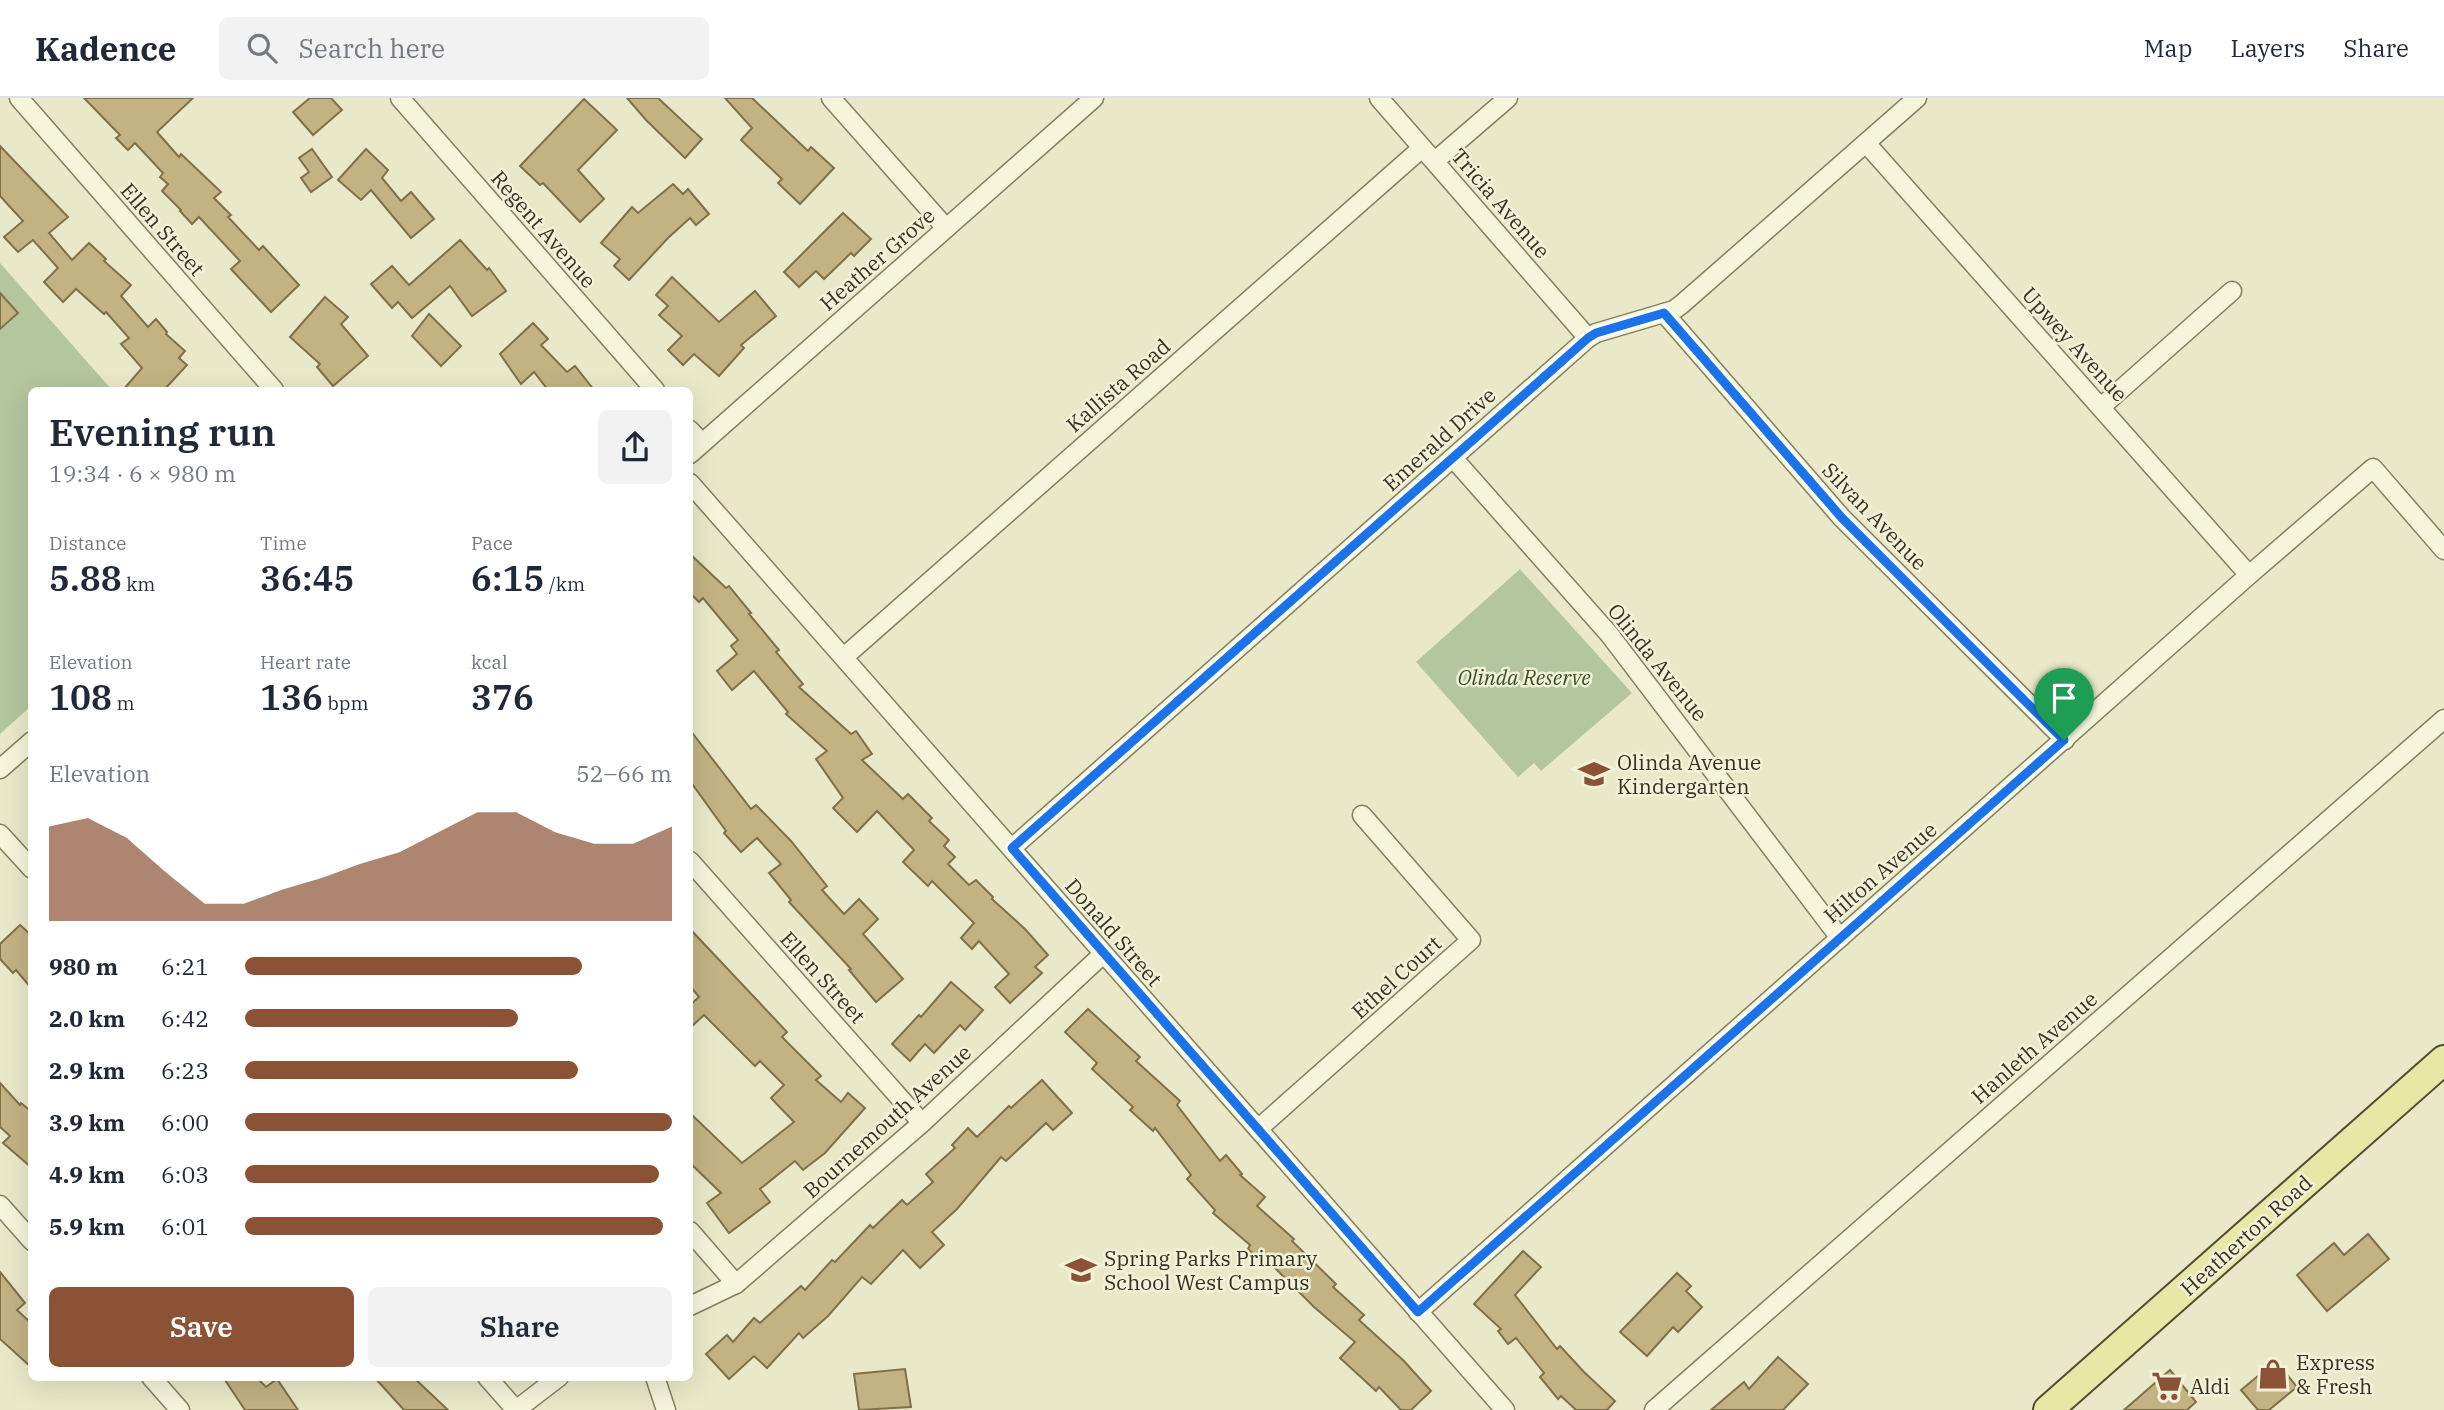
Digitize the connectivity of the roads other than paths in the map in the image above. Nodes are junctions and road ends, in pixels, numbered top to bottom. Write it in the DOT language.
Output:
graph roads {
  1 [pos="19,98"];
  2 [pos="400,98"];
  3 [pos="831,98"];
  4 [pos="1094,98"];
  5 [pos="1379,98"];
  6 [pos="1508,98"];
  7 [pos="1917,98"];
  8 [pos="1866,144"];
  9 [pos="1422,148"];
  10 [pos="1436,161"];
  11 [pos="946,228"];
  12 [pos="2232,291"];
  13 [pos="1664,313"];
  14 [pos="1588,338"];
  15 [pos="271,387"];
  16 [pos="652,387"];
  17 [pos="2101,407"];
  18 [pos="694,442"];
  19 [pos="1453,458"];
  20 [pos="693,486"];
  21 [pos="2444,550"];
  22 [pos="2249,575"];
  23 [pos="844,657"];
  24 [pos="2444,719"];
  25 [pos="2064,740"];
  26 [pos="28,744"];
  27 [pos="0,769"];
  28 [pos="1362,815"];
  29 [pos="0,834"];
  30 [pos="1012,848"];
  31 [pos="693,864"];
  32 [pos="28,865"];
  33 [pos="1840,938"];
  34 [pos="1103,954"];
  35 [pos="2444,1060"];
  36 [pos="922,1123"];
  37 [pos="1258,1129"];
  38 [pos="0,1205"];
  39 [pos="693,1234"];
  40 [pos="28,1236"];
  41 [pos="736,1284"];
  42 [pos="693,1305"];
  43 [pos="1418,1312"];
  44 [pos="155,1381"];
  45 [pos="491,1381"];
  46 [pos="554,1381"];
  47 [pos="656,1381"];
  48 [pos="180,1410"];
  49 [pos="516,1410"];
  50 [pos="666,1410"];
  51 [pos="1505,1410"];
  52 [pos="1654,1410"];
  53 [pos="2048,1410"];
  1 -- 15 [label="street, Ellen Street"];
  2 -- 16 [label="street, Regent Avenue"];
  3 -- 11 [label="street"];
  4 -- 11 [label="street, Heather Grove"];
  5 -- 9 [label="street, Tricia Avenue"];
  6 -- 10 [label="street"];
  7 -- 8 [label="street, Emerald Drive"];
  8 -- 13 [label="street, Emerald Drive"];
  8 -- 17 [label="street, Upwey Avenue"];
  9 -- 10 [label="street, Tricia Avenue"];
  9 -- 23 [label="street, Kallista Road"];
  10 -- 14 [label="street, Tricia Avenue"];
  11 -- 18 [label="street, Heather Grove"];
  12 -- 17 [label="street"];
  13 -- 14 [label="street, Emerald Drive"];
  13 -- 25 [label="street, Silvan Avenue"];
  14 -- 19 [label="street, Emerald Drive"];
  17 -- 22 [label="street, Upwey Avenue"];
  19 -- 30 [label="street, Emerald Drive"];
  19 -- 33 [label="street, Olinda Avenue"];
  20 -- 23 [label="street, Donald Street"];
  21 -- 22 [label="street, Hilton Avenue"];
  22 -- 25 [label="street, Hilton Avenue"];
  23 -- 30 [label="street, Donald Street"];
  24 -- 52 [label="street, Hanleth Avenue"];
  25 -- 33 [label="street, Hilton Avenue"];
  26 -- 27 [label="street"];
  28 -- 37 [label="street, Ethel Court"];
  29 -- 32 [label="street"];
  30 -- 34 [label="street, Donald Street"];
  31 -- 36 [label="street, Ellen Street"];
  33 -- 43 [label="street, Hilton Avenue"];
  34 -- 36 [label="street, Bournemouth Avenue"];
  34 -- 37 [label="street, Donald Street"];
  35 -- 53 [label="main road, Heatherton Road"];
  36 -- 41 [label="street, Bournemouth Avenue"];
  37 -- 43 [label="street, Donald Street"];
  38 -- 40 [label="street"];
  39 -- 41 [label="street"];
  41 -- 42 [label="street, Bournemouth Avenue"];
  43 -- 51 [label="street, Donald Street"];
  44 -- 48 [label="street"];
  45 -- 49 [label="street"];
  46 -- 49 [label="street"];
  47 -- 50 [label="street"];
}
